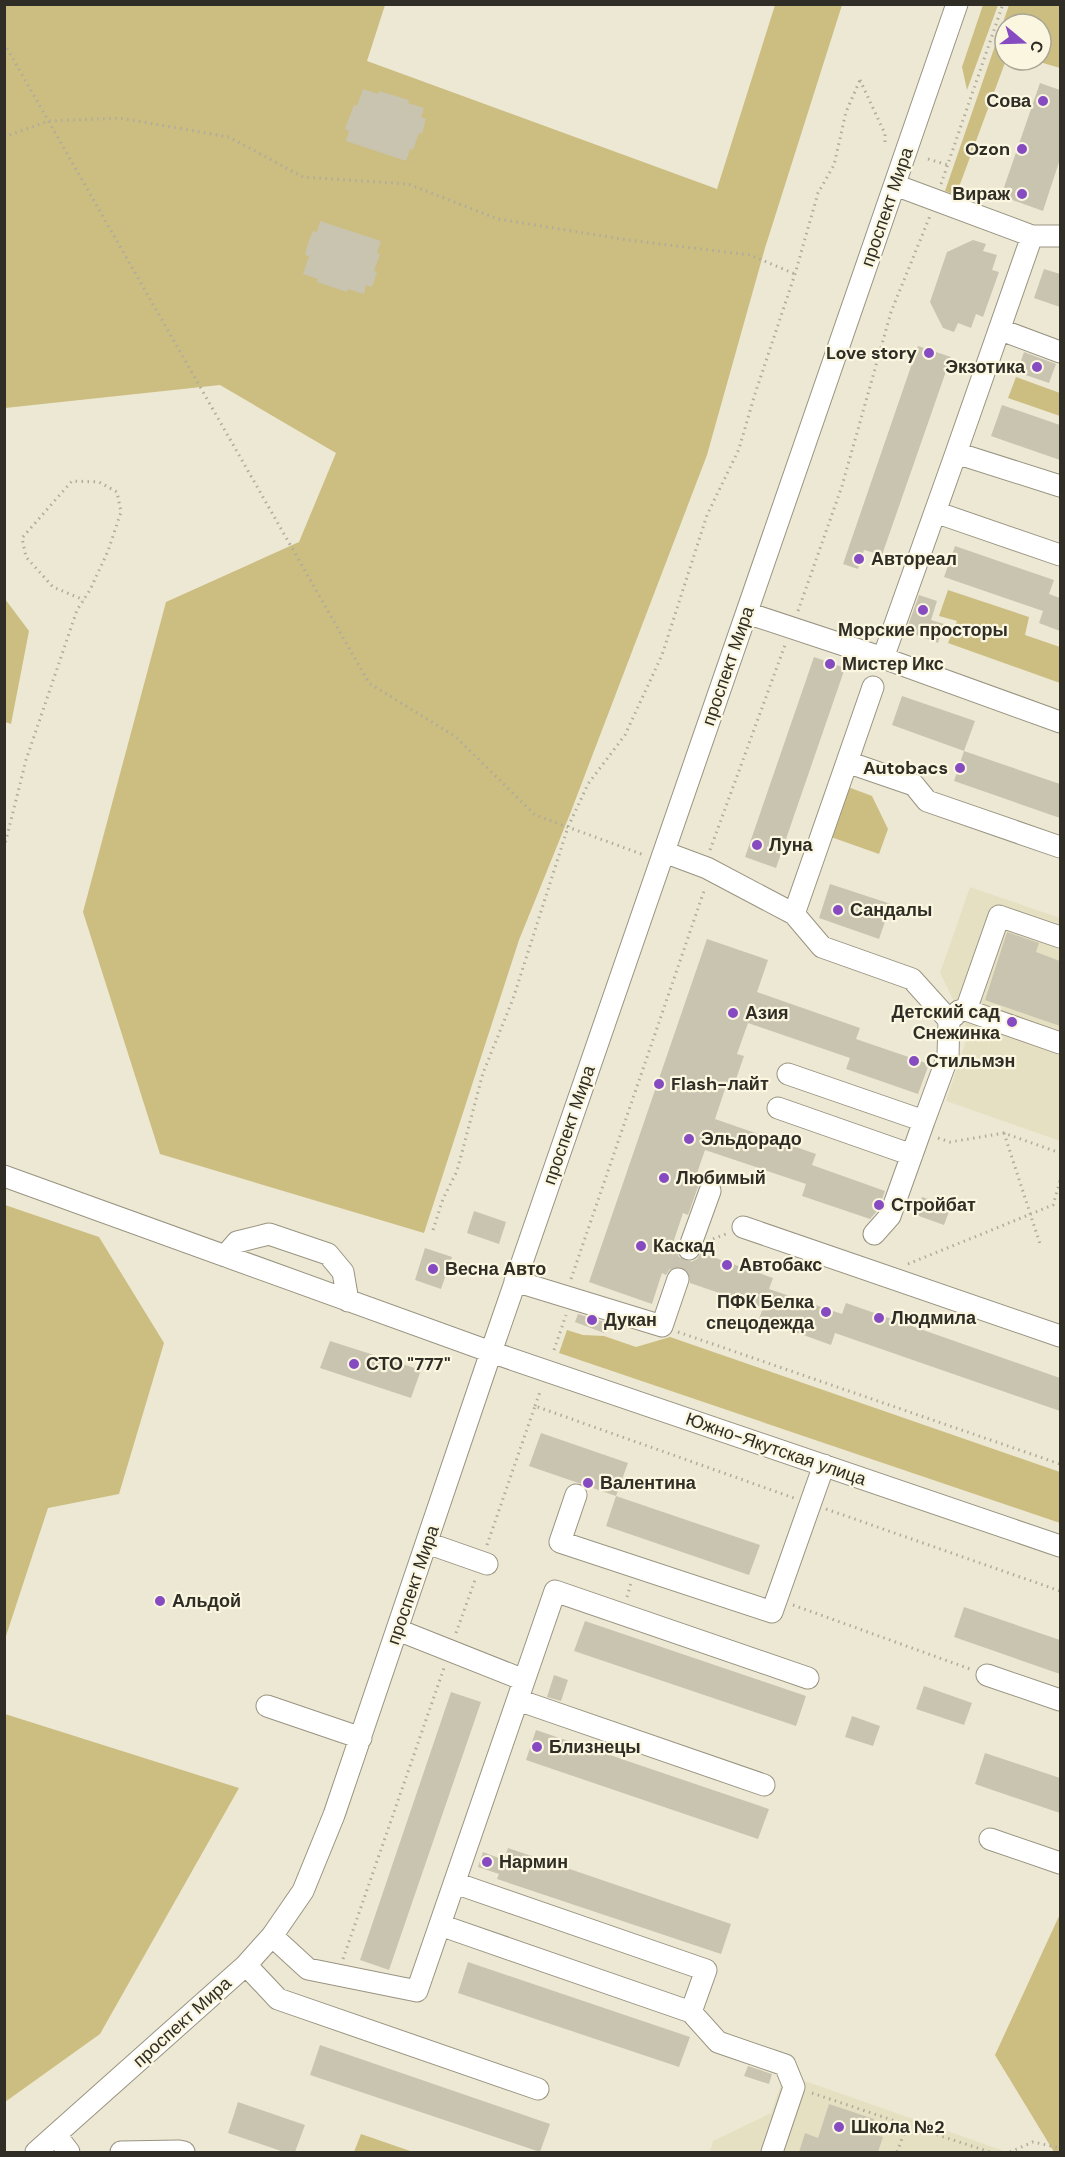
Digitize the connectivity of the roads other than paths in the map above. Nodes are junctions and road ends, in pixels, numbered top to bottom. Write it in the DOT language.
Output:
graph roads {
  1 [pos="957,4"];
  2 [pos="895,185"];
  3 [pos="1032,236"];
  4 [pos="1060,236"];
  5 [pos="1001,330"];
  6 [pos="1060,352"];
  7 [pos="957,453"];
  8 [pos="1060,486"];
  9 [pos="935,512"];
  10 [pos="1060,555"];
  11 [pos="747,613"];
  12 [pos="883,658"];
  13 [pos="873,687"];
  14 [pos="1060,722"];
  15 [pos="848,762"];
  16 [pos="1060,847"];
  17 [pos="662,857"];
  18 [pos="794,914"];
  19 [pos="1060,937"];
  20 [pos="957,1015"];
  21 [pos="1060,1043"];
  22 [pos="788,1074"];
  23 [pos="778,1108"];
  24 [pos="922,1127"];
  25 [pos="912,1155"];
  26 [pos="4,1176"];
  27 [pos="710,1191"];
  28 [pos="743,1227"];
  29 [pos="874,1234"];
  30 [pos="689,1249"];
  31 [pos="225,1256"];
  32 [pos="678,1279"];
  33 [pos="515,1281"];
  34 [pos="348,1301"];
  35 [pos="1060,1336"];
  36 [pos="491,1352"];
  37 [pos="824,1465"];
  38 [pos="576,1495"];
  39 [pos="427,1543"];
  40 [pos="1060,1546"];
  41 [pos="487,1563"];
  42 [pos="398,1630"];
  43 [pos="987,1675"];
  44 [pos="808,1678"];
  45 [pos="521,1690"];
  46 [pos="1060,1700"];
  47 [pos="267,1706"];
  48 [pos="360,1738"];
  49 [pos="764,1785"];
  50 [pos="990,1839"];
  51 [pos="1060,1863"];
  52 [pos="454,1883"];
  53 [pos="440,1925"];
  54 [pos="272,1936"];
  55 [pos="246,1965"];
  56 [pos="691,2012"];
  57 [pos="538,2089"];
  58 [pos="56,2135"];
  59 [pos="36,2152"];
  60 [pos="69,2152"];
  61 [pos="121,2152"];
  62 [pos="184,2152"];
  63 [pos="772,2152"];
  1 -- 2 [label="street, проспект Мира"];
  2 -- 3 [label="street"];
  2 -- 11 [label="street, проспект Мира"];
  3 -- 4 [label="street"];
  3 -- 5 [label="street"];
  5 -- 6 [label="street"];
  5 -- 7 [label="street"];
  7 -- 8 [label="street"];
  7 -- 9 [label="street"];
  9 -- 10 [label="street"];
  9 -- 12 [label="street"];
  11 -- 12 [label="street"];
  11 -- 17 [label="street, проспект Мира"];
  12 -- 14 [label="street"];
  13 -- 15 [label="street"];
  15 -- 16 [label="street"];
  15 -- 18 [label="street"];
  17 -- 18 [label="street"];
  17 -- 33 [label="street, проспект Мира"];
  18 -- 20 [label="street"];
  19 -- 20 [label="street"];
  20 -- 21 [label="street"];
  20 -- 24 [label="street"];
  22 -- 24 [label="street"];
  23 -- 25 [label="street"];
  24 -- 25 [label="street"];
  25 -- 29 [label="street"];
  26 -- 31 [label="street, Южно-Якутская улица"];
  27 -- 30 [label="street"];
  28 -- 35 [label="street"];
  31 -- 34 [label="street, Южно-Якутская улица"];
  31 -- 34 [label="street"];
  32 -- 33 [label="street"];
  33 -- 36 [label="street, проспект Мира"];
  34 -- 36 [label="street, Южно-Якутская улица"];
  36 -- 37 [label="street, Южно-Якутская улица"];
  36 -- 39 [label="street, проспект Мира"];
  37 -- 38 [label="street"];
  37 -- 40 [label="street, Южно-Якутская улица"];
  39 -- 41 [label="street"];
  39 -- 42 [label="street, проспект Мира"];
  42 -- 45 [label="street"];
  42 -- 48 [label="street, проспект Мира"];
  43 -- 46 [label="street"];
  44 -- 45 [label="street"];
  45 -- 49 [label="street"];
  45 -- 52 [label="street"];
  47 -- 48 [label="street"];
  48 -- 54 [label="street, проспект Мира"];
  50 -- 51 [label="street"];
  52 -- 53 [label="street"];
  52 -- 56 [label="street"];
  53 -- 54 [label="street"];
  53 -- 56 [label="street"];
  54 -- 55 [label="street, проспект Мира"];
  55 -- 57 [label="street"];
  55 -- 58 [label="street, проспект Мира"];
  56 -- 63 [label="street"];
  58 -- 59 [label="street, проспект Мира"];
  58 -- 60 [label="street"];
  61 -- 62 [label="street"];
}
